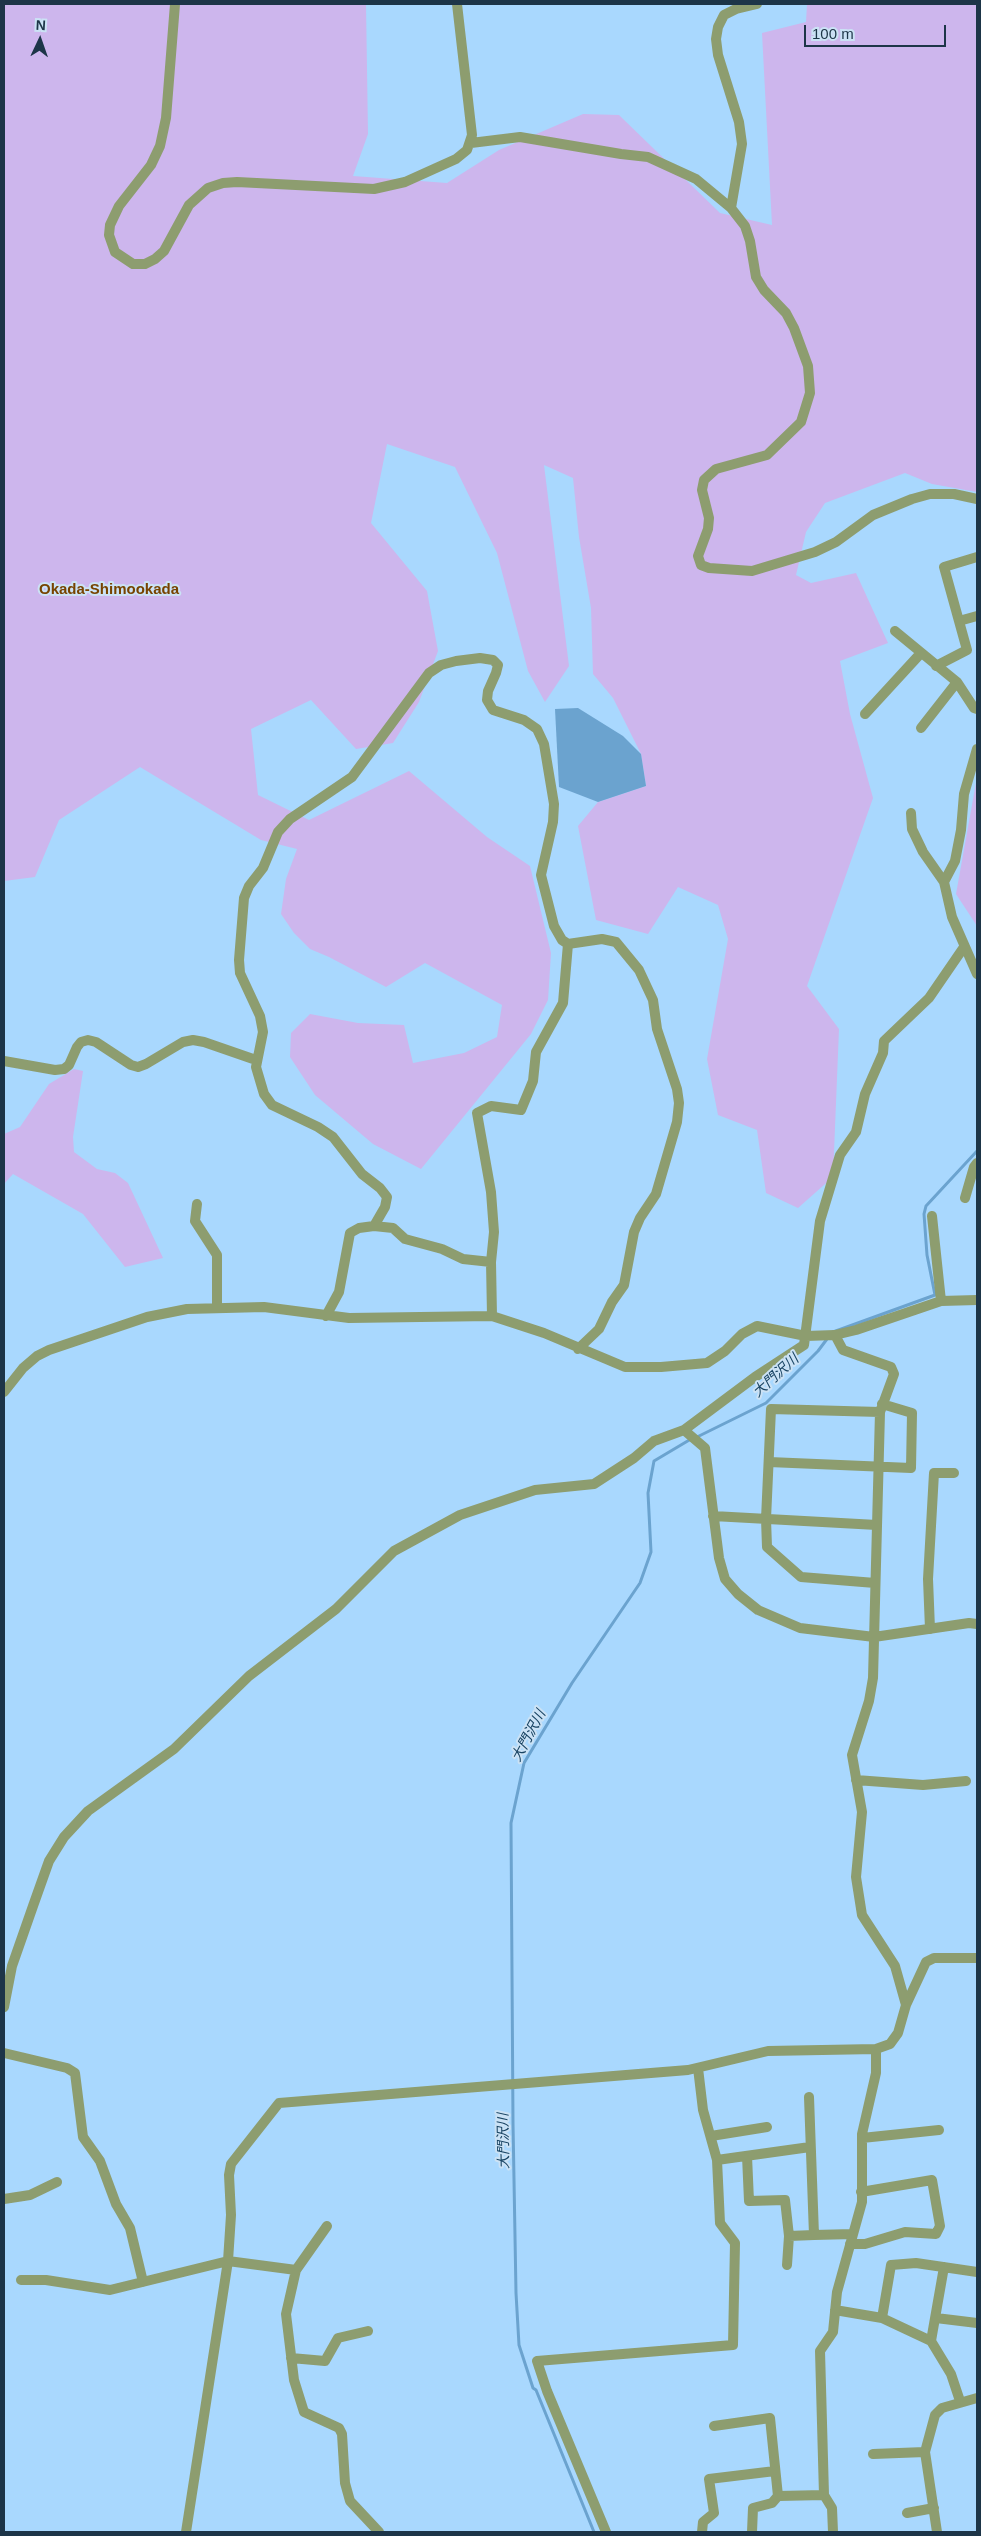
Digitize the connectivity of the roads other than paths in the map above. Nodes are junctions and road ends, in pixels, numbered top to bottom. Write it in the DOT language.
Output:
graph roads {
  1 [pos="175,4"];
  2 [pos="457,4"];
  3 [pos="758,4"];
  4 [pos="471,142"];
  5 [pos="731,208"];
  6 [pos="977,499"];
  7 [pos="977,557"];
  8 [pos="977,616"];
  9 [pos="959,621"];
  10 [pos="895,631"];
  11 [pos="921,653"];
  12 [pos="936,666"];
  13 [pos="956,682"];
  14 [pos="977,709"];
  15 [pos="865,714"];
  16 [pos="921,728"];
  17 [pos="977,749"];
  18 [pos="911,813"];
  19 [pos="944,882"];
  20 [pos="568,944"];
  21 [pos="964,947"];
  22 [pos="977,974"];
  23 [pos="256,1060"];
  24 [pos="4,1061"];
  25 [pos="977,1163"];
  26 [pos="966,1198"];
  27 [pos="197,1204"];
  28 [pos="932,1216"];
  29 [pos="374,1226"];
  30 [pos="491,1262"];
  31 [pos="977,1300"];
  32 [pos="942,1301"];
  33 [pos="217,1308"];
  34 [pos="326,1316"];
  35 [pos="492,1316"];
  36 [pos="835,1335"];
  37 [pos="806,1336"];
  38 [pos="578,1349"];
  39 [pos="4,1392"];
  40 [pos="881,1408"];
  41 [pos="688,1433"];
  42 [pos="768,1462"];
  43 [pos="878,1468"];
  44 [pos="954,1473"];
  45 [pos="713,1516"];
  46 [pos="766,1519"];
  47 [pos="877,1525"];
  48 [pos="875,1583"];
  49 [pos="977,1624"];
  50 [pos="930,1629"];
  51 [pos="874,1637"];
  52 [pos="856,1780"];
  53 [pos="966,1781"];
  54 [pos="977,1958"];
  55 [pos="906,2005"];
  56 [pos="4,2007"];
  57 [pos="876,2049"];
  58 [pos="4,2053"];
  59 [pos="698,2068"];
  60 [pos="809,2097"];
  61 [pos="766,2127"];
  62 [pos="939,2130"];
  63 [pos="711,2136"];
  64 [pos="862,2138"];
  65 [pos="810,2147"];
  66 [pos="747,2156"];
  67 [pos="718,2160"];
  68 [pos="57,2182"];
  69 [pos="861,2192"];
  70 [pos="4,2199"];
  71 [pos="327,2226"];
  72 [pos="814,2235"];
  73 [pos="789,2236"];
  74 [pos="851,2239"];
  75 [pos="228,2261"];
  76 [pos="788,2265"];
  77 [pos="944,2267"];
  78 [pos="296,2270"];
  79 [pos="977,2272"];
  80 [pos="21,2280"];
  81 [pos="143,2282"];
  82 [pos="835,2310"];
  83 [pos="882,2318"];
  84 [pos="936,2318"];
  85 [pos="977,2323"];
  86 [pos="368,2331"];
  87 [pos="931,2341"];
  88 [pos="291,2358"];
  89 [pos="977,2398"];
  90 [pos="960,2402"];
  91 [pos="714,2426"];
  92 [pos="926,2452"];
  93 [pos="873,2454"];
  94 [pos="775,2471"];
  95 [pos="824,2495"];
  96 [pos="778,2496"];
  97 [pos="934,2508"];
  98 [pos="907,2513"];
  99 [pos="186,2532"];
  100 [pos="379,2532"];
  101 [pos="606,2532"];
  102 [pos="702,2532"];
  103 [pos="752,2532"];
  104 [pos="834,2532"];
  105 [pos="937,2532"];
  1 -- 4 [label="street"];
  2 -- 4 [label="street"];
  3 -- 5 [label="street"];
  4 -- 5 [label="street"];
  5 -- 6 [label="street"];
  7 -- 9 [label="street"];
  8 -- 9 [label="street"];
  9 -- 12 [label="street"];
  10 -- 11 [label="street"];
  11 -- 12 [label="street"];
  11 -- 15 [label="street"];
  12 -- 13 [label="street"];
  13 -- 14 [label="street"];
  13 -- 16 [label="street"];
  17 -- 19 [label="street"];
  18 -- 19 [label="street"];
  19 -- 21 [label="street"];
  20 -- 23 [label="street"];
  20 -- 30 [label="street"];
  20 -- 38 [label="street"];
  21 -- 22 [label="street"];
  21 -- 37 [label="street"];
  23 -- 24 [label="street"];
  23 -- 29 [label="street"];
  25 -- 26 [label="street"];
  27 -- 33 [label="street"];
  28 -- 32 [label="street"];
  29 -- 30 [label="street"];
  29 -- 34 [label="street"];
  30 -- 35 [label="street"];
  31 -- 32 [label="street"];
  32 -- 36 [label="street"];
  33 -- 34 [label="street"];
  33 -- 39 [label="street"];
  34 -- 35 [label="street"];
  35 -- 38 [label="street"];
  36 -- 37 [label="street"];
  36 -- 40 [label="street"];
  37 -- 38 [label="street"];
  37 -- 41 [label="street"];
  40 -- 42 [label="street"];
  40 -- 43 [label="street"];
  40 -- 43 [label="street"];
  41 -- 45 [label="street"];
  41 -- 56 [label="street"];
  42 -- 43 [label="street"];
  42 -- 46 [label="street"];
  43 -- 47 [label="street"];
  44 -- 50 [label="street"];
  45 -- 46 [label="street"];
  45 -- 51 [label="street"];
  46 -- 47 [label="street"];
  46 -- 48 [label="street"];
  47 -- 48 [label="street"];
  48 -- 51 [label="street"];
  49 -- 50 [label="street"];
  50 -- 51 [label="street"];
  51 -- 52 [label="street"];
  52 -- 53 [label="street"];
  52 -- 55 [label="street"];
  54 -- 55 [label="street"];
  55 -- 57 [label="street"];
  57 -- 59 [label="street"];
  57 -- 64 [label="street"];
  58 -- 81 [label="street"];
  59 -- 63 [label="street"];
  59 -- 75 [label="street"];
  60 -- 65 [label="street"];
  61 -- 63 [label="street"];
  62 -- 64 [label="street"];
  63 -- 67 [label="street"];
  64 -- 69 [label="street"];
  65 -- 66 [label="street"];
  65 -- 72 [label="street"];
  66 -- 67 [label="street"];
  66 -- 73 [label="street"];
  67 -- 101 [label="street"];
  68 -- 70 [label="street"];
  69 -- 74 [label="street"];
  69 -- 74 [label="street"];
  71 -- 78 [label="street"];
  72 -- 73 [label="street"];
  72 -- 74 [label="street"];
  73 -- 76 [label="street"];
  74 -- 82 [label="street"];
  75 -- 78 [label="street"];
  75 -- 81 [label="street"];
  75 -- 99 [label="street"];
  77 -- 79 [label="street"];
  77 -- 83 [label="street"];
  77 -- 84 [label="street"];
  78 -- 88 [label="street"];
  80 -- 81 [label="street"];
  82 -- 83 [label="street"];
  82 -- 95 [label="street"];
  83 -- 87 [label="street"];
  84 -- 85 [label="street"];
  84 -- 87 [label="street"];
  86 -- 88 [label="street"];
  87 -- 90 [label="street"];
  88 -- 100 [label="street"];
  89 -- 90 [label="street"];
  90 -- 92 [label="street"];
  91 -- 94 [label="street"];
  92 -- 93 [label="street"];
  92 -- 97 [label="street"];
  94 -- 96 [label="street"];
  94 -- 102 [label="street"];
  95 -- 96 [label="street"];
  95 -- 104 [label="street"];
  96 -- 103 [label="street"];
  97 -- 98 [label="street"];
  97 -- 105 [label="street"];
}
